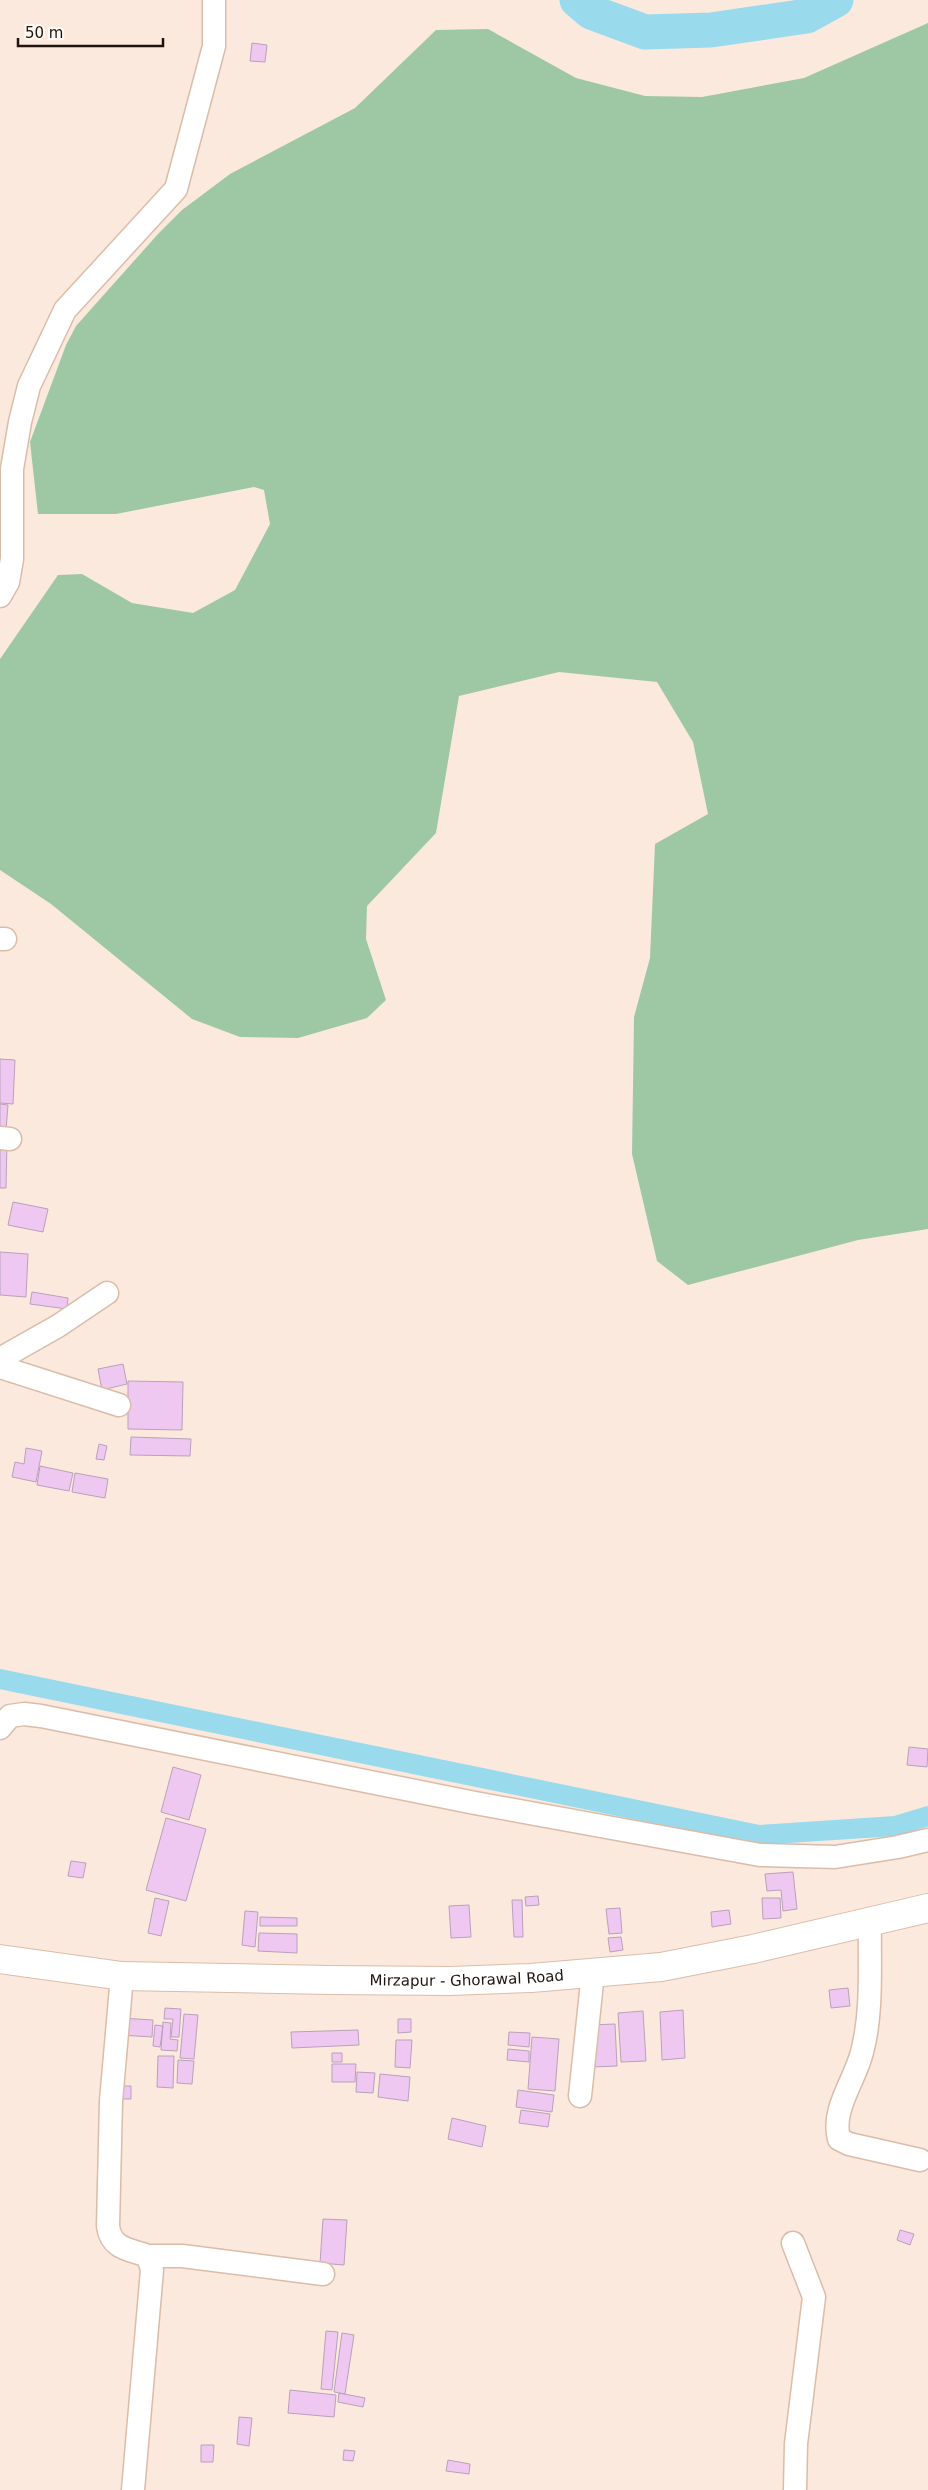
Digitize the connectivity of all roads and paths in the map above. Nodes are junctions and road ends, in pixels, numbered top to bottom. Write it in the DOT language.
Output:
graph roads {
  1 [pos="214,0"];
  2 [pos="0,596"];
  3 [pos="107,1292"];
  4 [pos="0,1359"];
  5 [pos="0,1367"];
  6 [pos="119,1405"];
  7 [pos="3,1718"];
  8 [pos="928,1840"];
  9 [pos="928,1908"];
  10 [pos="870,1922"];
  11 [pos="0,1959"];
  12 [pos="593,1973"];
  13 [pos="122,1976"];
  14 [pos="580,2096"];
  15 [pos="920,2160"];
  16 [pos="792,2243"];
  17 [pos="148,2256"];
  18 [pos="324,2274"];
  19 [pos="134,2490"];
  20 [pos="795,2490"];
  1 -- 2 [label="street"];
  3 -- 4 [label="street"];
  5 -- 6 [label="street"];
  7 -- 8 [label="street"];
  9 -- 10 [label="main road, Mirzapur - Ghorawal Road"];
  10 -- 12 [label="main road, Mirzapur - Ghorawal Road"];
  10 -- 15 [label="street"];
  11 -- 13 [label="main road, Mirzapur - Ghorawal Road"];
  12 -- 13 [label="main road, Mirzapur - Ghorawal Road"];
  12 -- 14 [label="street"];
  13 -- 17 [label="street"];
  16 -- 20 [label="street"];
  17 -- 18 [label="street"];
  17 -- 19 [label="street"];
}
